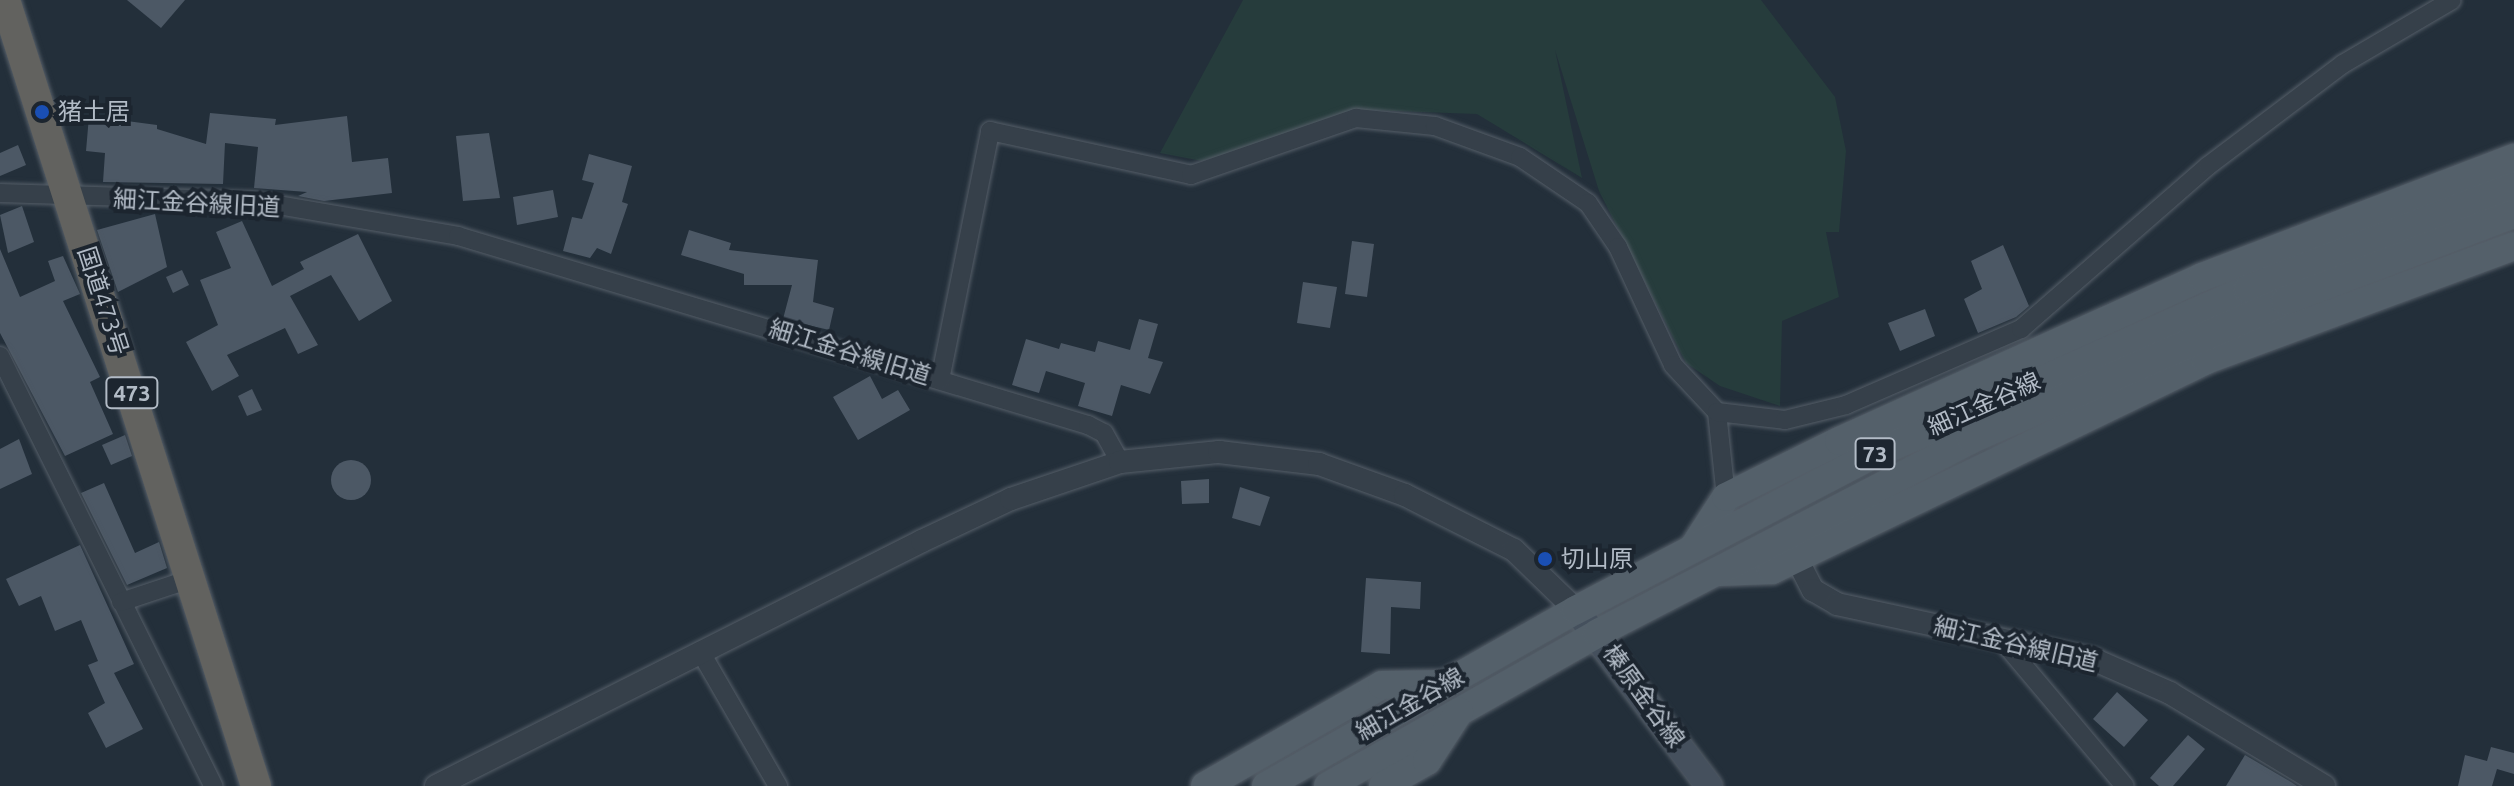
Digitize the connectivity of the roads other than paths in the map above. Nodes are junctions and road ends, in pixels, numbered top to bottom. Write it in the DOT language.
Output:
graph roads {
  1 [pos="5,0"];
  2 [pos="2452,0"];
  3 [pos="2514,158"];
  4 [pos="2514,187"];
  5 [pos="0,193"];
  6 [pos="70,196"];
  7 [pos="2514,214"];
  8 [pos="2514,246"];
  9 [pos="0,356"];
  10 [pos="940,380"];
  11 [pos="1717,412"];
  12 [pos="1120,462"];
  13 [pos="1726,497"];
  14 [pos="1694,546"];
  15 [pos="1797,559"];
  16 [pos="1714,572"];
  17 [pos="190,579"];
  18 [pos="121,602"];
  19 [pos="1576,610"];
  20 [pos="1598,633"];
  21 [pos="2001,639"];
  22 [pos="700,651"];
  23 [pos="1446,684"];
  24 [pos="1460,712"];
  25 [pos="213,786"];
  26 [pos="256,786"];
  27 [pos="436,786"];
  28 [pos="778,786"];
  29 [pos="1205,786"];
  30 [pos="1266,786"];
  31 [pos="1328,786"];
  32 [pos="1383,786"];
  33 [pos="1709,786"];
  34 [pos="2125,786"];
  35 [pos="2324,786"];
  1 -- 6 [label="highway, 国道473号 / 473"];
  2 -- 11 [label="street"];
  3 -- 13 [label="main road"];
  4 -- 14 [label="main road, 細江金谷線 / 73"];
  5 -- 6 [label="street, 細江金谷線旧道"];
  6 -- 10 [label="street, 細江金谷線旧道"];
  6 -- 17 [label="highway, 国道473号 / 473"];
  7 -- 16 [label="main road, 細江金谷線 / 73"];
  8 -- 15 [label="main road, 73"];
  9 -- 18 [label="street"];
  10 -- 11 [label="street"];
  10 -- 12 [label="street, 細江金谷線旧道"];
  11 -- 13 [label="street"];
  12 -- 19 [label="street"];
  12 -- 22 [label="street"];
  13 -- 14 [label="main road"];
  14 -- 19 [label="main road, 細江金谷線 / 73"];
  15 -- 16 [label="main road, 73"];
  15 -- 21 [label="street, 細江金谷線旧道"];
  16 -- 20 [label="main road, 細江金谷線 / 73"];
  17 -- 18 [label="street"];
  17 -- 26 [label="highway, 国道473号 / 473"];
  18 -- 25 [label="street"];
  19 -- 20 [label="main road, 榛原金谷線"];
  19 -- 23 [label="main road, 細江金谷線 / 73"];
  20 -- 24 [label="main road, 細江金谷線 / 73"];
  20 -- 33 [label="main road, 榛原金谷線"];
  21 -- 34 [label="street"];
  21 -- 35 [label="street, 細江金谷線旧道"];
  22 -- 27 [label="street"];
  22 -- 28 [label="street"];
  23 -- 29 [label="main road"];
  23 -- 30 [label="main road, 細江金谷線 / 73"];
  24 -- 31 [label="main road, 細江金谷線 / 73"];
  24 -- 32 [label="main road"];
}
